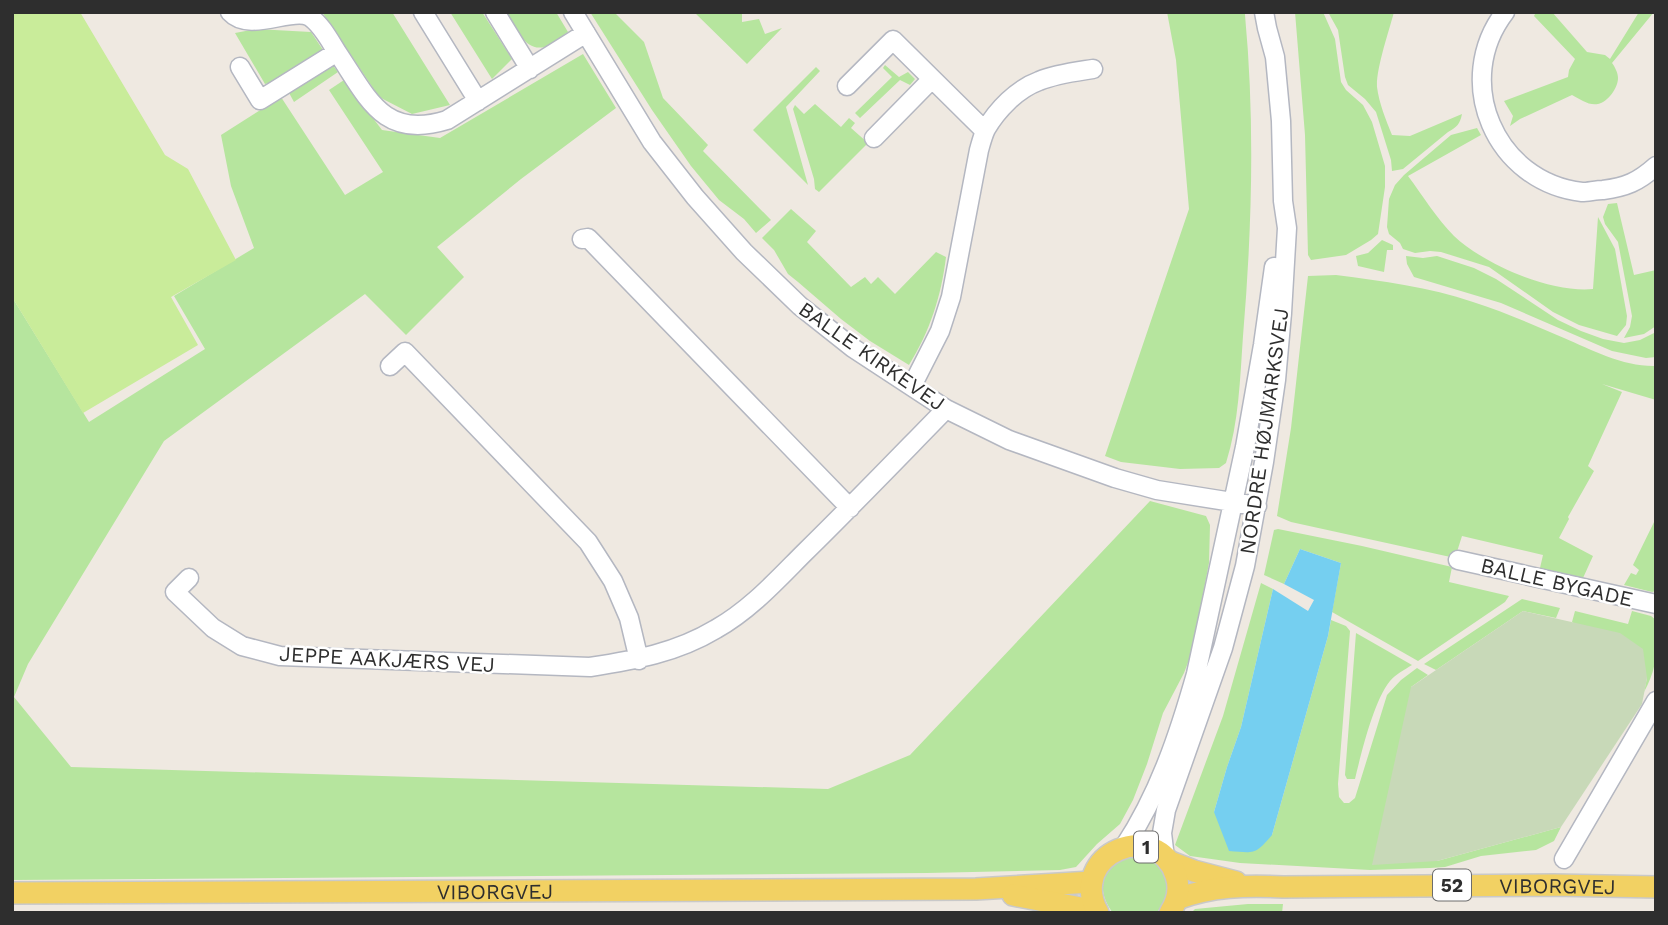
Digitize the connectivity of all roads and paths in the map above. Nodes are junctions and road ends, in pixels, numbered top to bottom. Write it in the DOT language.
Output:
graph roads {
  1 [pos="230,12"];
  2 [pos="423,12"];
  3 [pos="495,12"];
  4 [pos="573,12"];
  5 [pos="1265,12"];
  6 [pos="1277,12"];
  7 [pos="1505,12"];
  8 [pos="586,33"];
  9 [pos="337,52"];
  10 [pos="1275,57"];
  11 [pos="240,66"];
  12 [pos="530,69"];
  13 [pos="1093,69"];
  14 [pos="932,79"];
  15 [pos="847,86"];
  16 [pos="478,101"];
  17 [pos="985,131"];
  18 [pos="874,138"];
  19 [pos="1656,166"];
  20 [pos="1283,201"];
  21 [pos="582,239"];
  22 [pos="390,366"];
  23 [pos="912,386"];
  24 [pos="946,409"];
  25 [pos="1232,502"];
  26 [pos="1257,506"];
  27 [pos="850,508"];
  28 [pos="1458,560"];
  29 [pos="189,578"];
  30 [pos="1656,604"];
  31 [pos="639,660"];
  32 [pos="1656,701"];
  33 [pos="1124,847"];
  34 [pos="1564,859"];
  35 [pos="1166,860"];
  36 [pos="1091,881"];
  37 [pos="1248,885"];
  38 [pos="1656,887"];
  39 [pos="976,889"];
  40 [pos="12,893"];
  41 [pos="1173,906"];
  42 [pos="1098,912"];
  1 -- 9 [label="street"];
  2 -- 16 [label="street"];
  3 -- 12 [label="street"];
  4 -- 8 [label="street, BALLE KIRKEVEJ"];
  5 -- 10 [label="street, NORDRE HØJMARKSVEJ"];
  6 -- 10 [label="street, NORDRE HØJMARKSVEJ"];
  7 -- 19 [label="street"];
  8 -- 12 [label="street"];
  8 -- 23 [label="street, BALLE KIRKEVEJ"];
  9 -- 11 [label="street"];
  9 -- 16 [label="street"];
  10 -- 20 [label="street, NORDRE HØJMARKSVEJ"];
  12 -- 16 [label="street"];
  13 -- 17 [label="street"];
  14 -- 15 [label="street"];
  14 -- 17 [label="street"];
  14 -- 18 [label="street"];
  17 -- 23 [label="street"];
  20 -- 25 [label="street, NORDRE HØJMARKSVEJ"];
  20 -- 26 [label="street, NORDRE HØJMARKSVEJ"];
  21 -- 27 [label="street"];
  22 -- 31 [label="street"];
  23 -- 24 [label="street, BALLE KIRKEVEJ"];
  24 -- 25 [label="street, BALLE KIRKEVEJ"];
  24 -- 27 [label="street, JEPPE AAKJÆRS VEJ"];
  25 -- 26 [label="street, BALLE KIRKEVEJ"];
  25 -- 33 [label="street, NORDRE HØJMARKSVEJ / 1"];
  26 -- 35 [label="street, NORDRE HØJMARKSVEJ / 1"];
  27 -- 31 [label="street, JEPPE AAKJÆRS VEJ"];
  28 -- 30 [label="street, BALLE BYGADE"];
  29 -- 31 [label="street, JEPPE AAKJÆRS VEJ"];
  32 -- 34 [label="street"];
  33 -- 35 [label="main road, 1"];
  33 -- 36 [label="main road, 1"];
  35 -- 37 [label="main road, VIBORGVEJ / 1"];
  35 -- 41 [label="main road, 1"];
  36 -- 39 [label="main road, VIBORGVEJ"];
  36 -- 42 [label="main road"];
  37 -- 38 [label="main road, VIBORGVEJ / 52"];
  37 -- 41 [label="main road, VIBORGVEJ / 1"];
  39 -- 40 [label="main road, VIBORGVEJ"];
  39 -- 42 [label="main road, VIBORGVEJ"];
}
